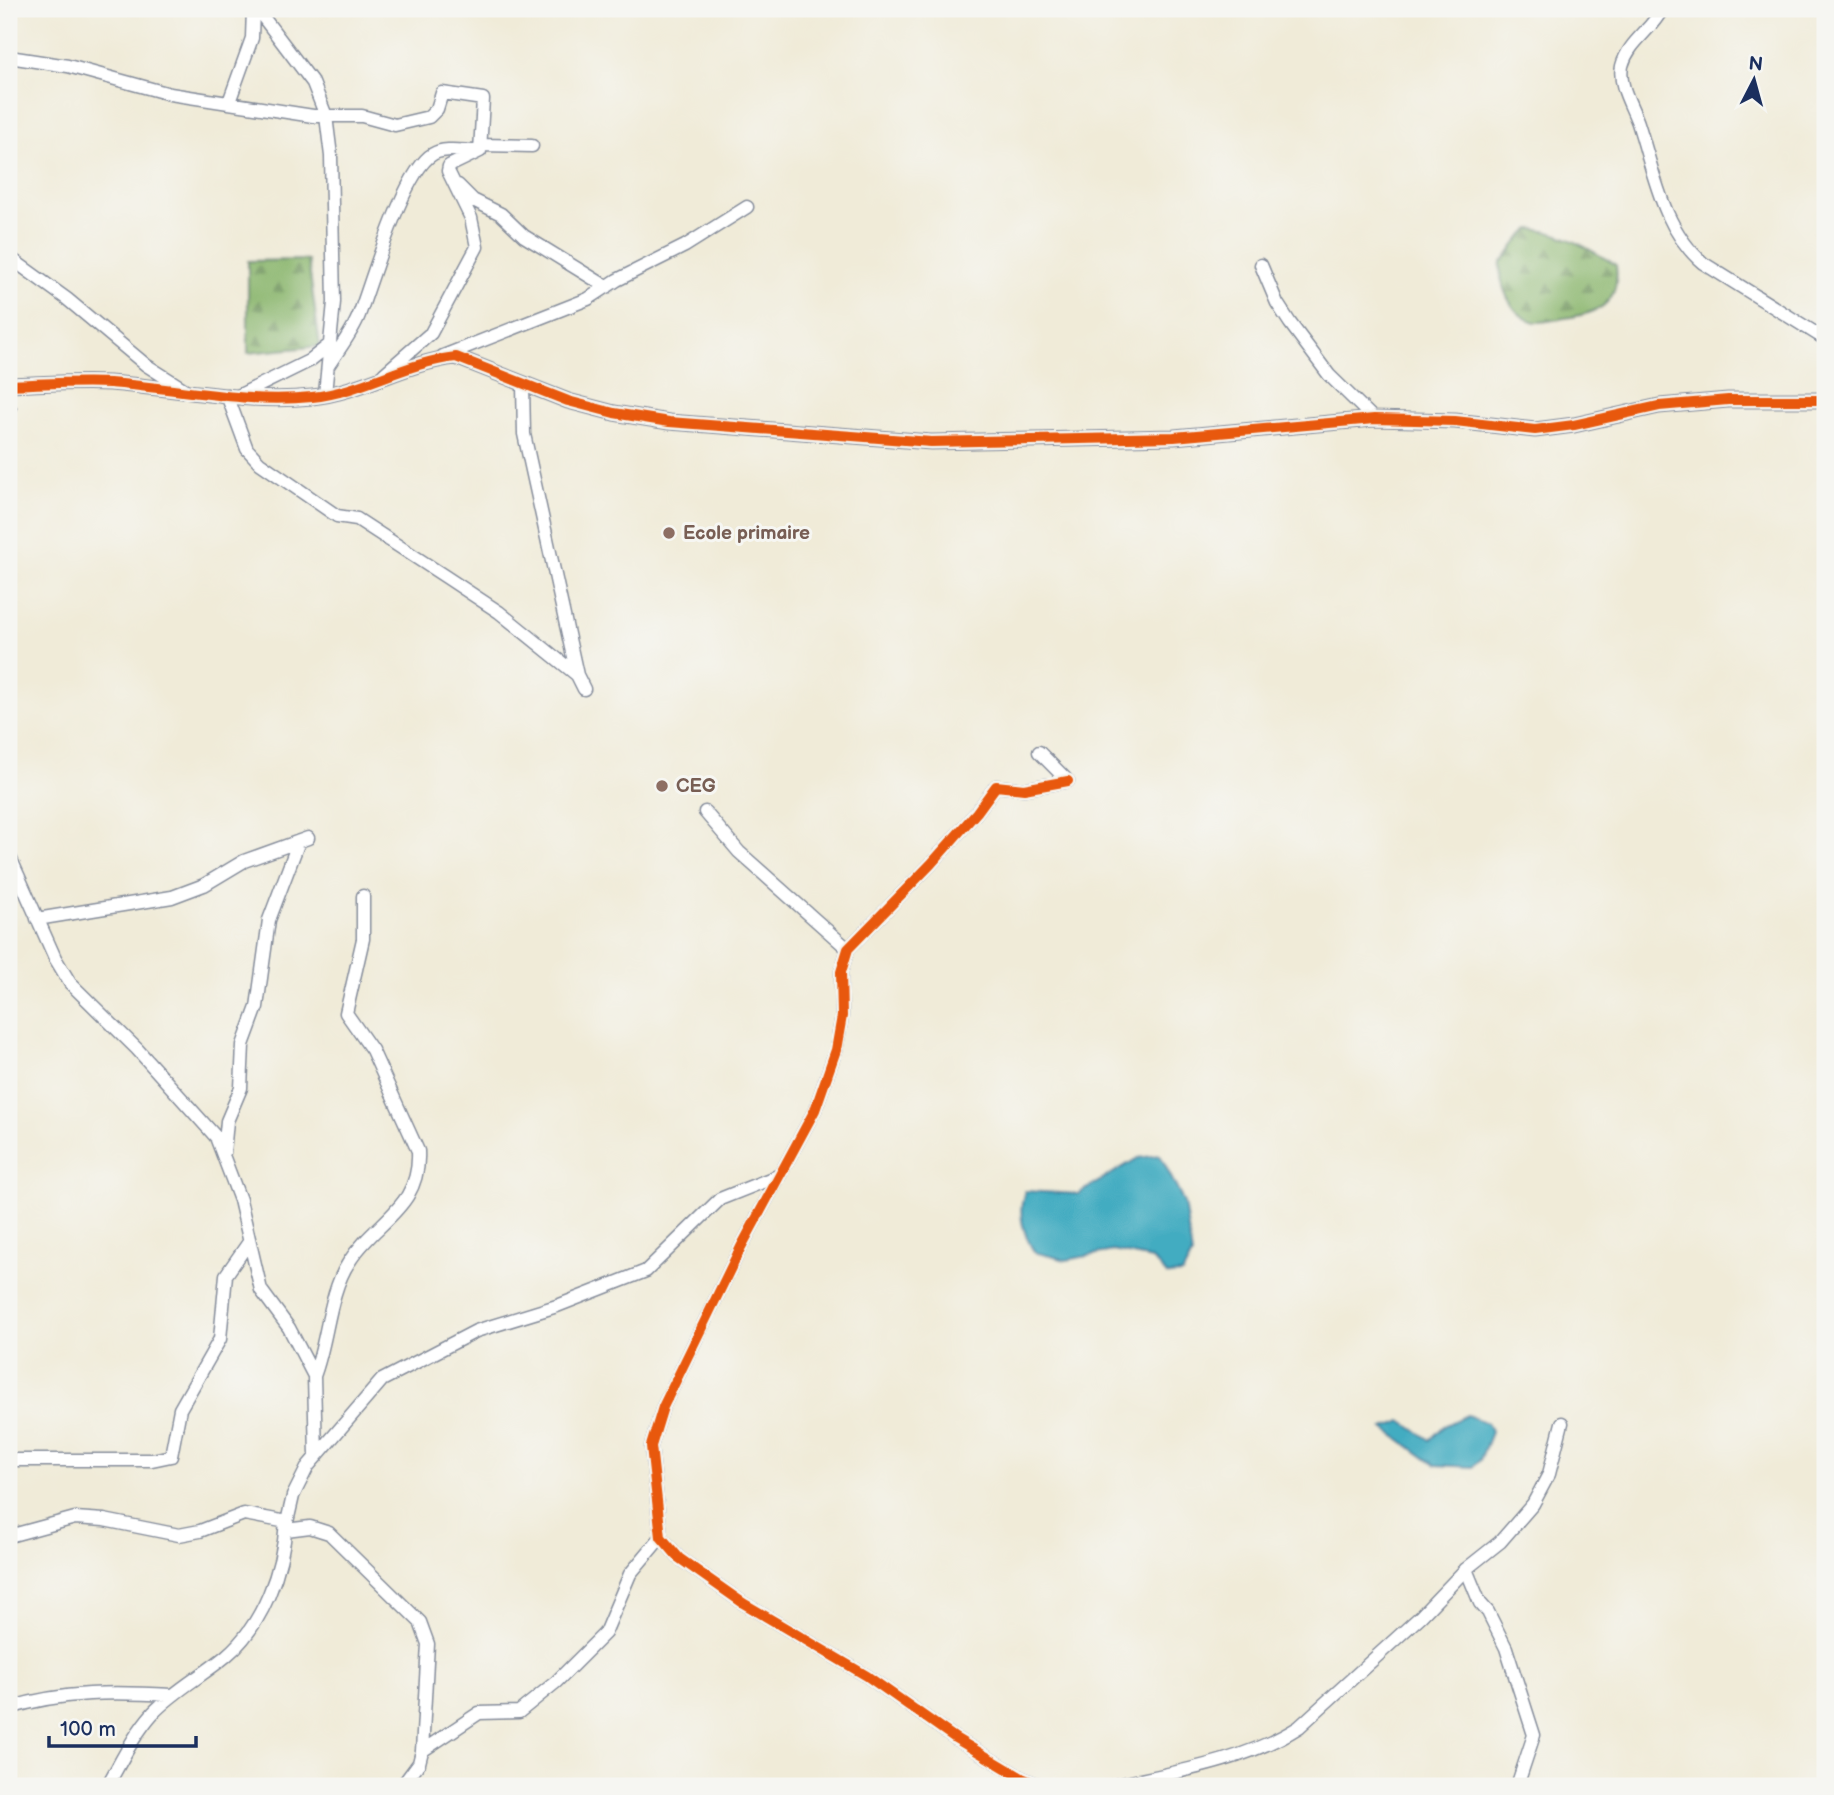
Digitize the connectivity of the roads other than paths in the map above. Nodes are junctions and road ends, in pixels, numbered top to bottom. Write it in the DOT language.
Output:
graph roads {
  1 [pos="255,9"];
  2 [pos="1662,9"];
  3 [pos="9,57"];
  4 [pos="229,102"];
  5 [pos="326,116"];
  6 [pos="532,146"];
  7 [pos="481,148"];
  8 [pos="450,177"];
  9 [pos="747,207"];
  10 [pos="9,257"];
  11 [pos="1261,265"];
  12 [pos="607,287"];
  13 [pos="1825,339"];
  14 [pos="328,346"];
  15 [pos="436,359"];
  16 [pos="326,370"];
  17 [pos="376,380"];
  18 [pos="9,385"];
  19 [pos="523,385"];
  20 [pos="190,392"];
  21 [pos="325,394"];
  22 [pos="233,395"];
  23 [pos="1825,400"];
  24 [pos="1374,419"];
  25 [pos="577,675"];
  26 [pos="584,689"];
  27 [pos="1039,752"];
  28 [pos="705,812"];
  29 [pos="9,855"];
  30 [pos="363,896"];
  31 [pos="37,919"];
  32 [pos="848,949"];
  33 [pos="224,1158"];
  34 [pos="780,1175"];
  35 [pos="249,1242"];
  36 [pos="314,1376"];
  37 [pos="1562,1423"];
  38 [pos="316,1456"];
  39 [pos="9,1460"];
  40 [pos="286,1526"];
  41 [pos="9,1536"];
  42 [pos="662,1537"];
  43 [pos="1466,1569"];
  44 [pos="172,1695"];
  45 [pos="9,1708"];
  46 [pos="422,1751"];
  47 [pos="107,1786"];
  48 [pos="402,1786"];
  49 [pos="1037,1786"];
  50 [pos="1112,1786"];
  51 [pos="1517,1786"];
  1 -- 4 [label="street"];
  1 -- 5 [label="street"];
  2 -- 13 [label="street"];
  3 -- 4 [label="street"];
  4 -- 5 [label="street"];
  5 -- 7 [label="street"];
  5 -- 14 [label="street"];
  6 -- 7 [label="street"];
  7 -- 8 [label="street"];
  7 -- 16 [label="street"];
  8 -- 12 [label="street"];
  8 -- 17 [label="street"];
  9 -- 12 [label="street"];
  10 -- 20 [label="street"];
  11 -- 24 [label="street"];
  12 -- 15 [label="street"];
  14 -- 16 [label="street"];
  14 -- 22 [label="street"];
  15 -- 17 [label="street"];
  15 -- 19 [label="street"];
  16 -- 21 [label="street"];
  17 -- 21 [label="street"];
  18 -- 20 [label="street"];
  19 -- 24 [label="street"];
  19 -- 25 [label="street"];
  20 -- 22 [label="street"];
  21 -- 22 [label="street"];
  22 -- 25 [label="street"];
  23 -- 24 [label="street"];
  25 -- 26 [label="street"];
  27 -- 32 [label="street"];
  28 -- 32 [label="street"];
  29 -- 31 [label="street"];
  30 -- 36 [label="street"];
  31 -- 33 [label="street"];
  31 -- 33 [label="street"];
  32 -- 34 [label="street"];
  33 -- 35 [label="street"];
  34 -- 38 [label="street"];
  34 -- 42 [label="street"];
  35 -- 36 [label="street"];
  35 -- 39 [label="street"];
  36 -- 38 [label="street"];
  37 -- 43 [label="street"];
  38 -- 40 [label="street"];
  40 -- 41 [label="street"];
  40 -- 44 [label="street"];
  40 -- 46 [label="street"];
  42 -- 46 [label="street"];
  42 -- 49 [label="street"];
  43 -- 50 [label="street"];
  43 -- 51 [label="street"];
  44 -- 45 [label="street"];
  44 -- 47 [label="street"];
  46 -- 48 [label="street"];
}
